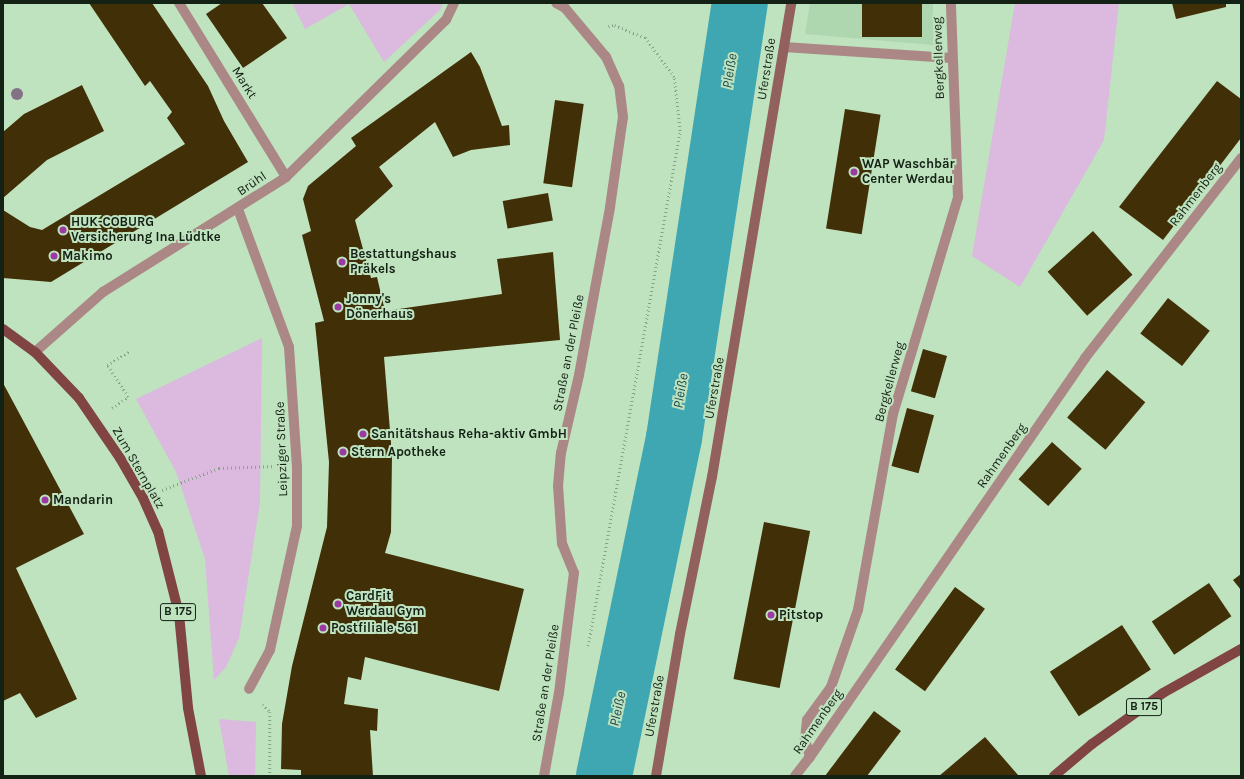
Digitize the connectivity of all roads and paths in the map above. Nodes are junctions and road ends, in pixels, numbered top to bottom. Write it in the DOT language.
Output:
graph roads {
  1 [pos="179,3"];
  2 [pos="454,3"];
  3 [pos="556,3"];
  4 [pos="791,3"];
  5 [pos="951,3"];
  6 [pos="586,32"];
  7 [pos="784,47"];
  8 [pos="951,58"];
  9 [pos="1241,158"];
  10 [pos="286,177"];
  11 [pos="238,209"];
  12 [pos="3,329"];
  13 [pos="130,351"];
  14 [pos="35,352"];
  15 [pos="95,421"];
  16 [pos="298,466"];
  17 [pos="143,498"];
  18 [pos="588,648"];
  19 [pos="1241,649"];
  20 [pos="249,689"];
  21 [pos="810,757"];
  22 [pos="201,776"];
  23 [pos="270,776"];
  24 [pos="544,776"];
  25 [pos="656,776"];
  26 [pos="795,776"];
  27 [pos="1054,776"];
  1 -- 10 [label="street, Markt"];
  2 -- 10 [label="street, Brühl"];
  3 -- 6 [label="street, Straße an der Pleiße"];
  4 -- 7 [label="street, Uferstraße"];
  5 -- 8 [label="street, Bergkellerweg"];
  6 -- 18 [label="path"];
  6 -- 24 [label="street, Straße an der Pleiße"];
  7 -- 8 [label="street"];
  7 -- 25 [label="street, Uferstraße"];
  8 -- 21 [label="street, Bergkellerweg"];
  9 -- 21 [label="street, Rahmenberg"];
  10 -- 11 [label="street, Brühl"];
  11 -- 14 [label="street, Brühl"];
  11 -- 16 [label="street, Leipziger Straße"];
  12 -- 14 [label="main road, Zum Sternplatz / B 175"];
  13 -- 15 [label="path"];
  14 -- 15 [label="main road, Zum Sternplatz / B 175"];
  15 -- 17 [label="main road, Zum Sternplatz / B 175"];
  16 -- 17 [label="path"];
  16 -- 20 [label="street, Leipziger Straße"];
  17 -- 22 [label="main road, Zum Sternplatz / B 175"];
  19 -- 27 [label="main road, B 175"];
  20 -- 23 [label="path"];
  21 -- 26 [label="street, Rahmenberg"];
}
